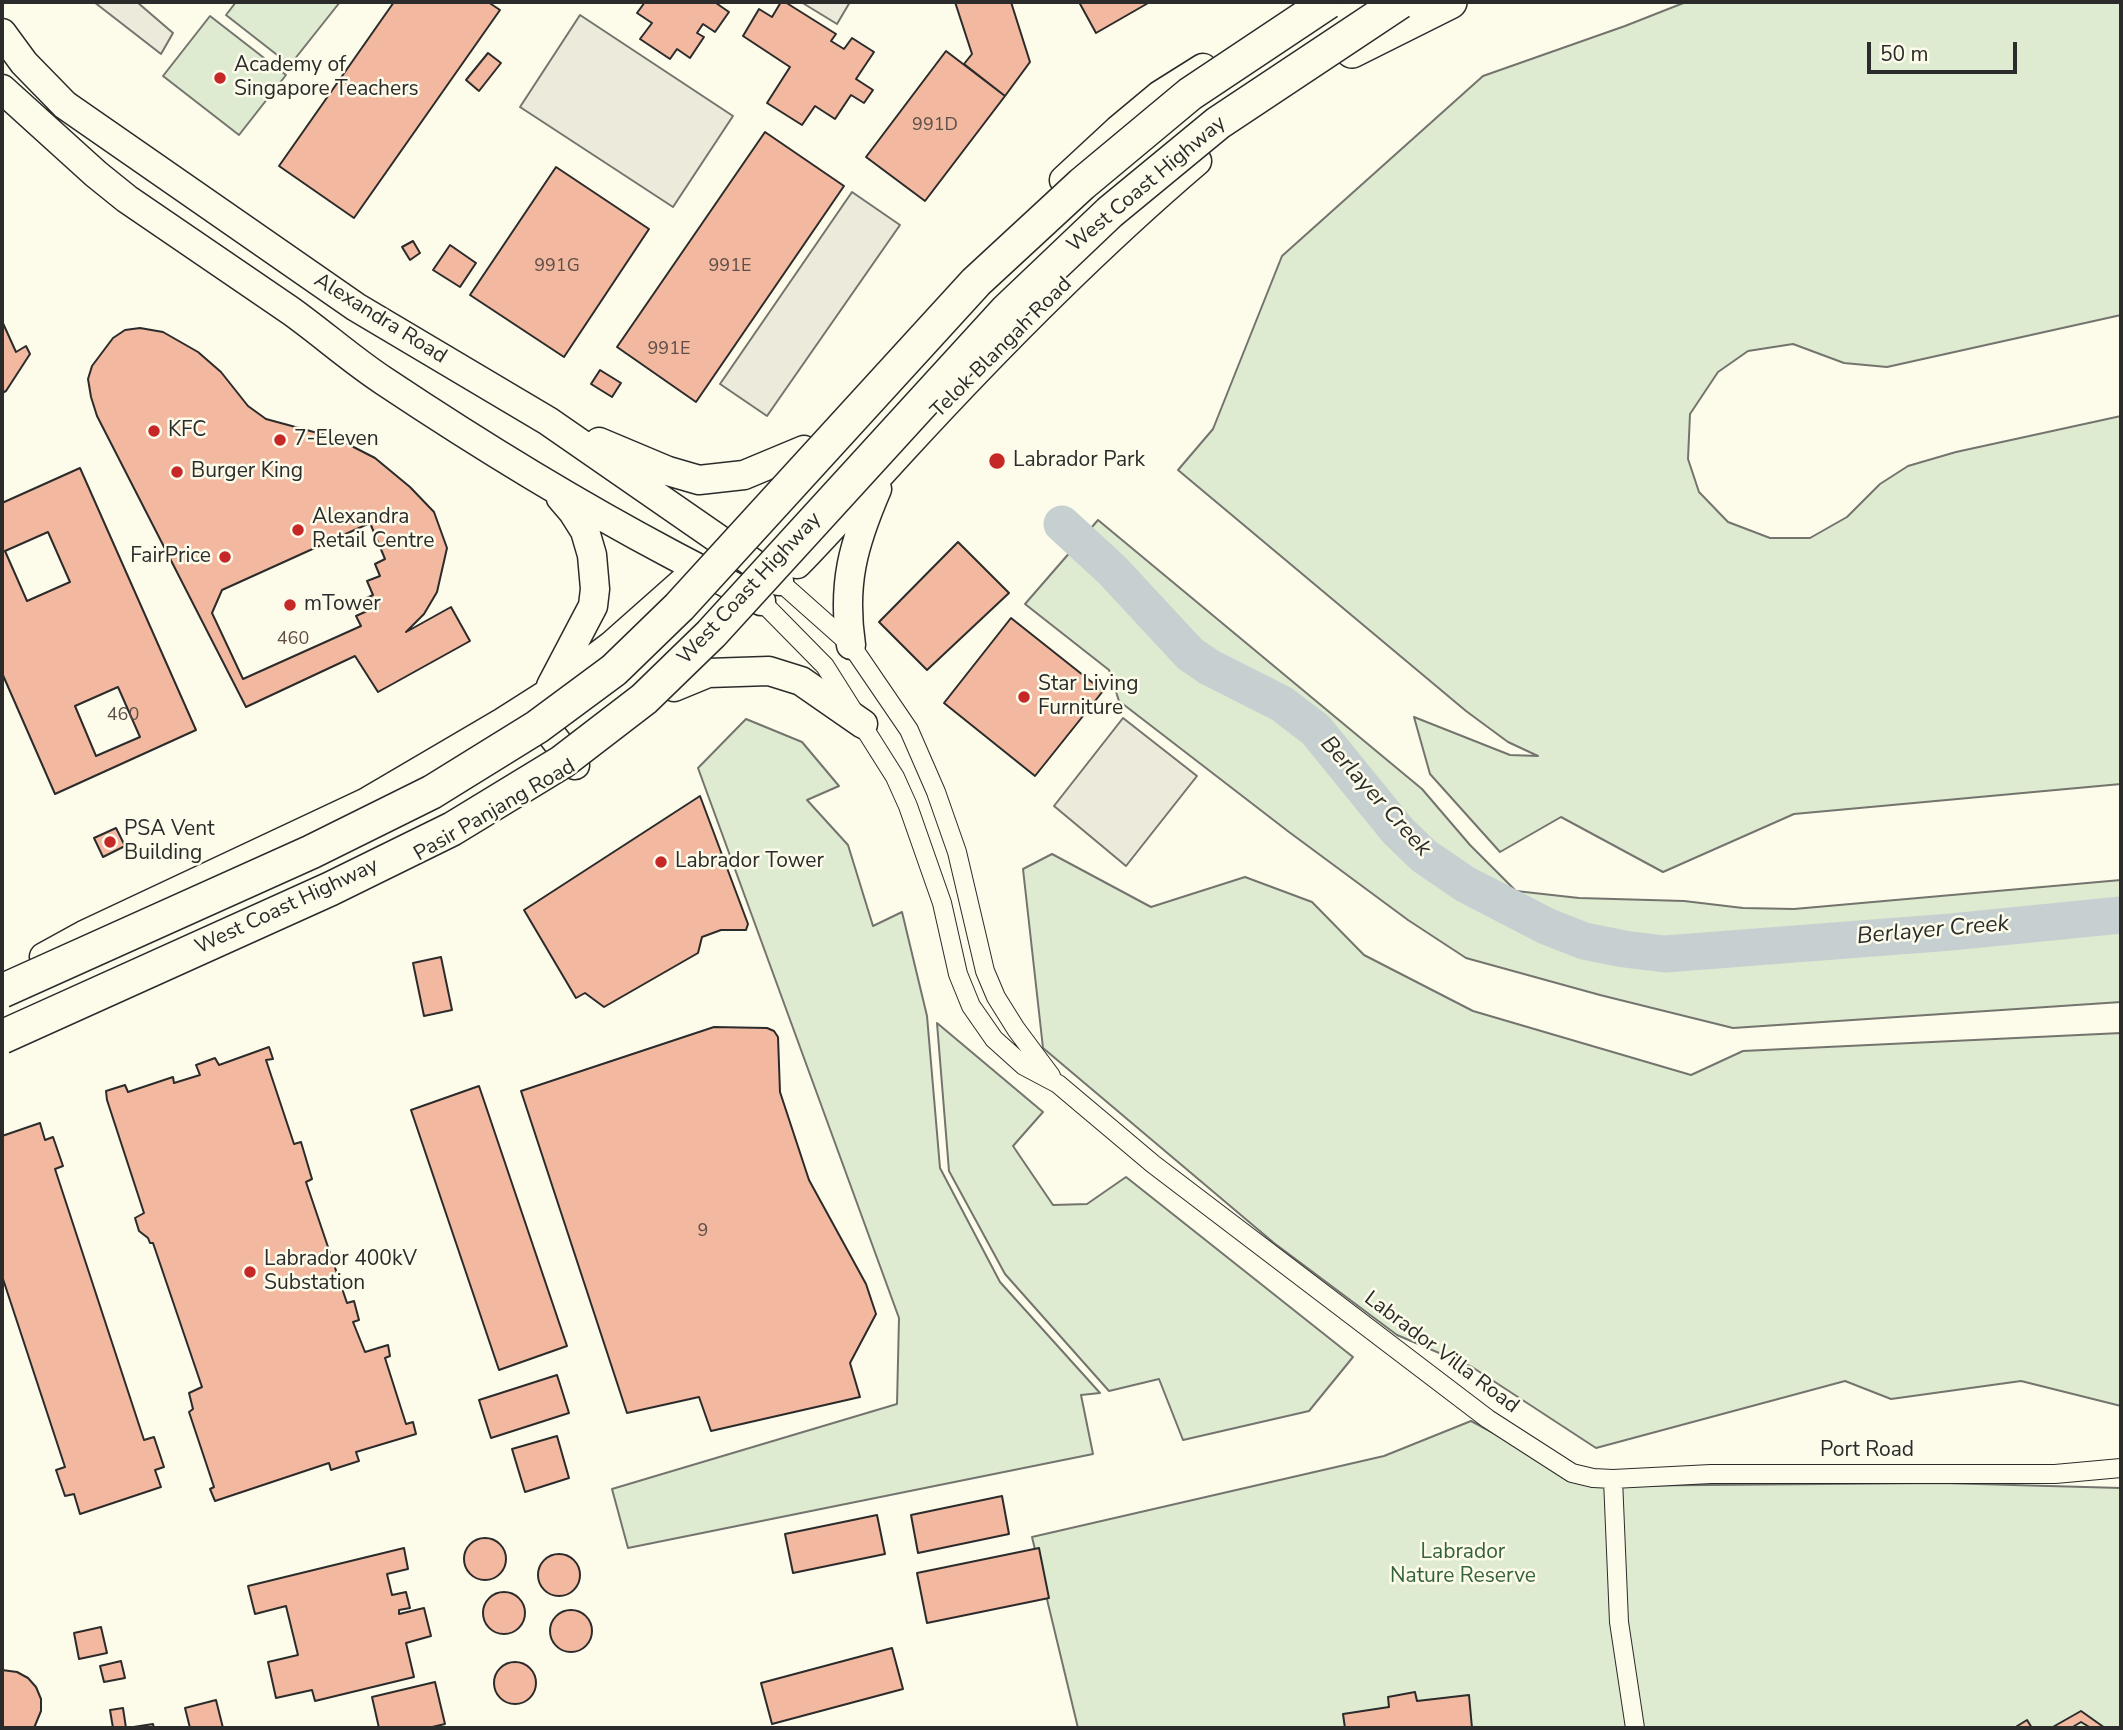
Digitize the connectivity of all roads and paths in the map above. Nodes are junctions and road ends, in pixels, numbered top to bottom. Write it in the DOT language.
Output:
graph roads {
  1 [pos="1310,2"];
  2 [pos="1328,2"];
  3 [pos="1400,2"];
  4 [pos="1439,2"];
  5 [pos="1450,2"];
  6 [pos="2,33"];
  7 [pos="1352,51"];
  8 [pos="2,89"];
  9 [pos="1118,130"];
  10 [pos="1151,200"];
  11 [pos="548,421"];
  12 [pos="804,450"];
  13 [pos="885,470"];
  14 [pos="547,484"];
  15 [pos="723,541"];
  16 [pos="699,568"];
  17 [pos="770,591"];
  18 [pos="851,645"];
  19 [pos="674,687"];
  20 [pos="548,694"];
  21 [pos="503,722"];
  22 [pos="863,724"];
  23 [pos="575,765"];
  24 [pos="959,861"];
  25 [pos="932,875"];
  26 [pos="2,976"];
  27 [pos="2,991"];
  28 [pos="2,1037"];
  29 [pos="2,1053"];
  30 [pos="1058,1084"];
  31 [pos="2121,1468"];
  32 [pos="1613,1479"];
  33 [pos="1635,1728"];
  1 -- 9 [label="main road"];
  2 -- 27 [label="highway, West Coast Highway, bridge"];
  3 -- 28 [label="highway, West Coast Highway, bridge"];
  4 -- 7 [label="main road, Telok Blangah Road"];
  5 -- 7 [label="highway"];
  6 -- 11 [label="main road, Alexandra Road"];
  7 -- 10 [label="main road, Telok Blangah Road"];
  8 -- 14 [label="main road, Alexandra Road"];
  9 -- 10 [label="main road"];
  9 -- 12 [label="main road"];
  10 -- 13 [label="main road, Telok Blangah Road"];
  11 -- 12 [label="main road"];
  11 -- 15 [label="main road, Alexandra Road"];
  12 -- 15 [label="main road"];
  13 -- 17 [label="main road, Telok Blangah Road"];
  13 -- 18 [label="main road"];
  14 -- 16 [label="main road, Alexandra Road"];
  14 -- 20 [label="main road"];
  15 -- 16 [label="main road"];
  15 -- 17 [label="main road, Alexandra Road"];
  16 -- 17 [label="main road, Alexandra Road"];
  16 -- 20 [label="main road"];
  17 -- 18 [label="street, Labrador Villa Road"];
  17 -- 19 [label="main road, Pasir Panjang Road"];
  17 -- 22 [label="street, Labrador Villa Road"];
  18 -- 24 [label="street, Labrador Villa Road"];
  19 -- 22 [label="main road"];
  19 -- 23 [label="main road, Pasir Panjang Road"];
  20 -- 21 [label="main road"];
  21 -- 23 [label="main road"];
  21 -- 26 [label="main road"];
  22 -- 25 [label="street, Labrador Villa Road"];
  23 -- 29 [label="main road, Pasir Panjang Road"];
  24 -- 25 [label="street"];
  24 -- 30 [label="street, Labrador Villa Road"];
  25 -- 30 [label="street, Labrador Villa Road"];
  30 -- 32 [label="street, Labrador Villa Road"];
  31 -- 32 [label="street, Port Road"];
  32 -- 33 [label="street"];
}
